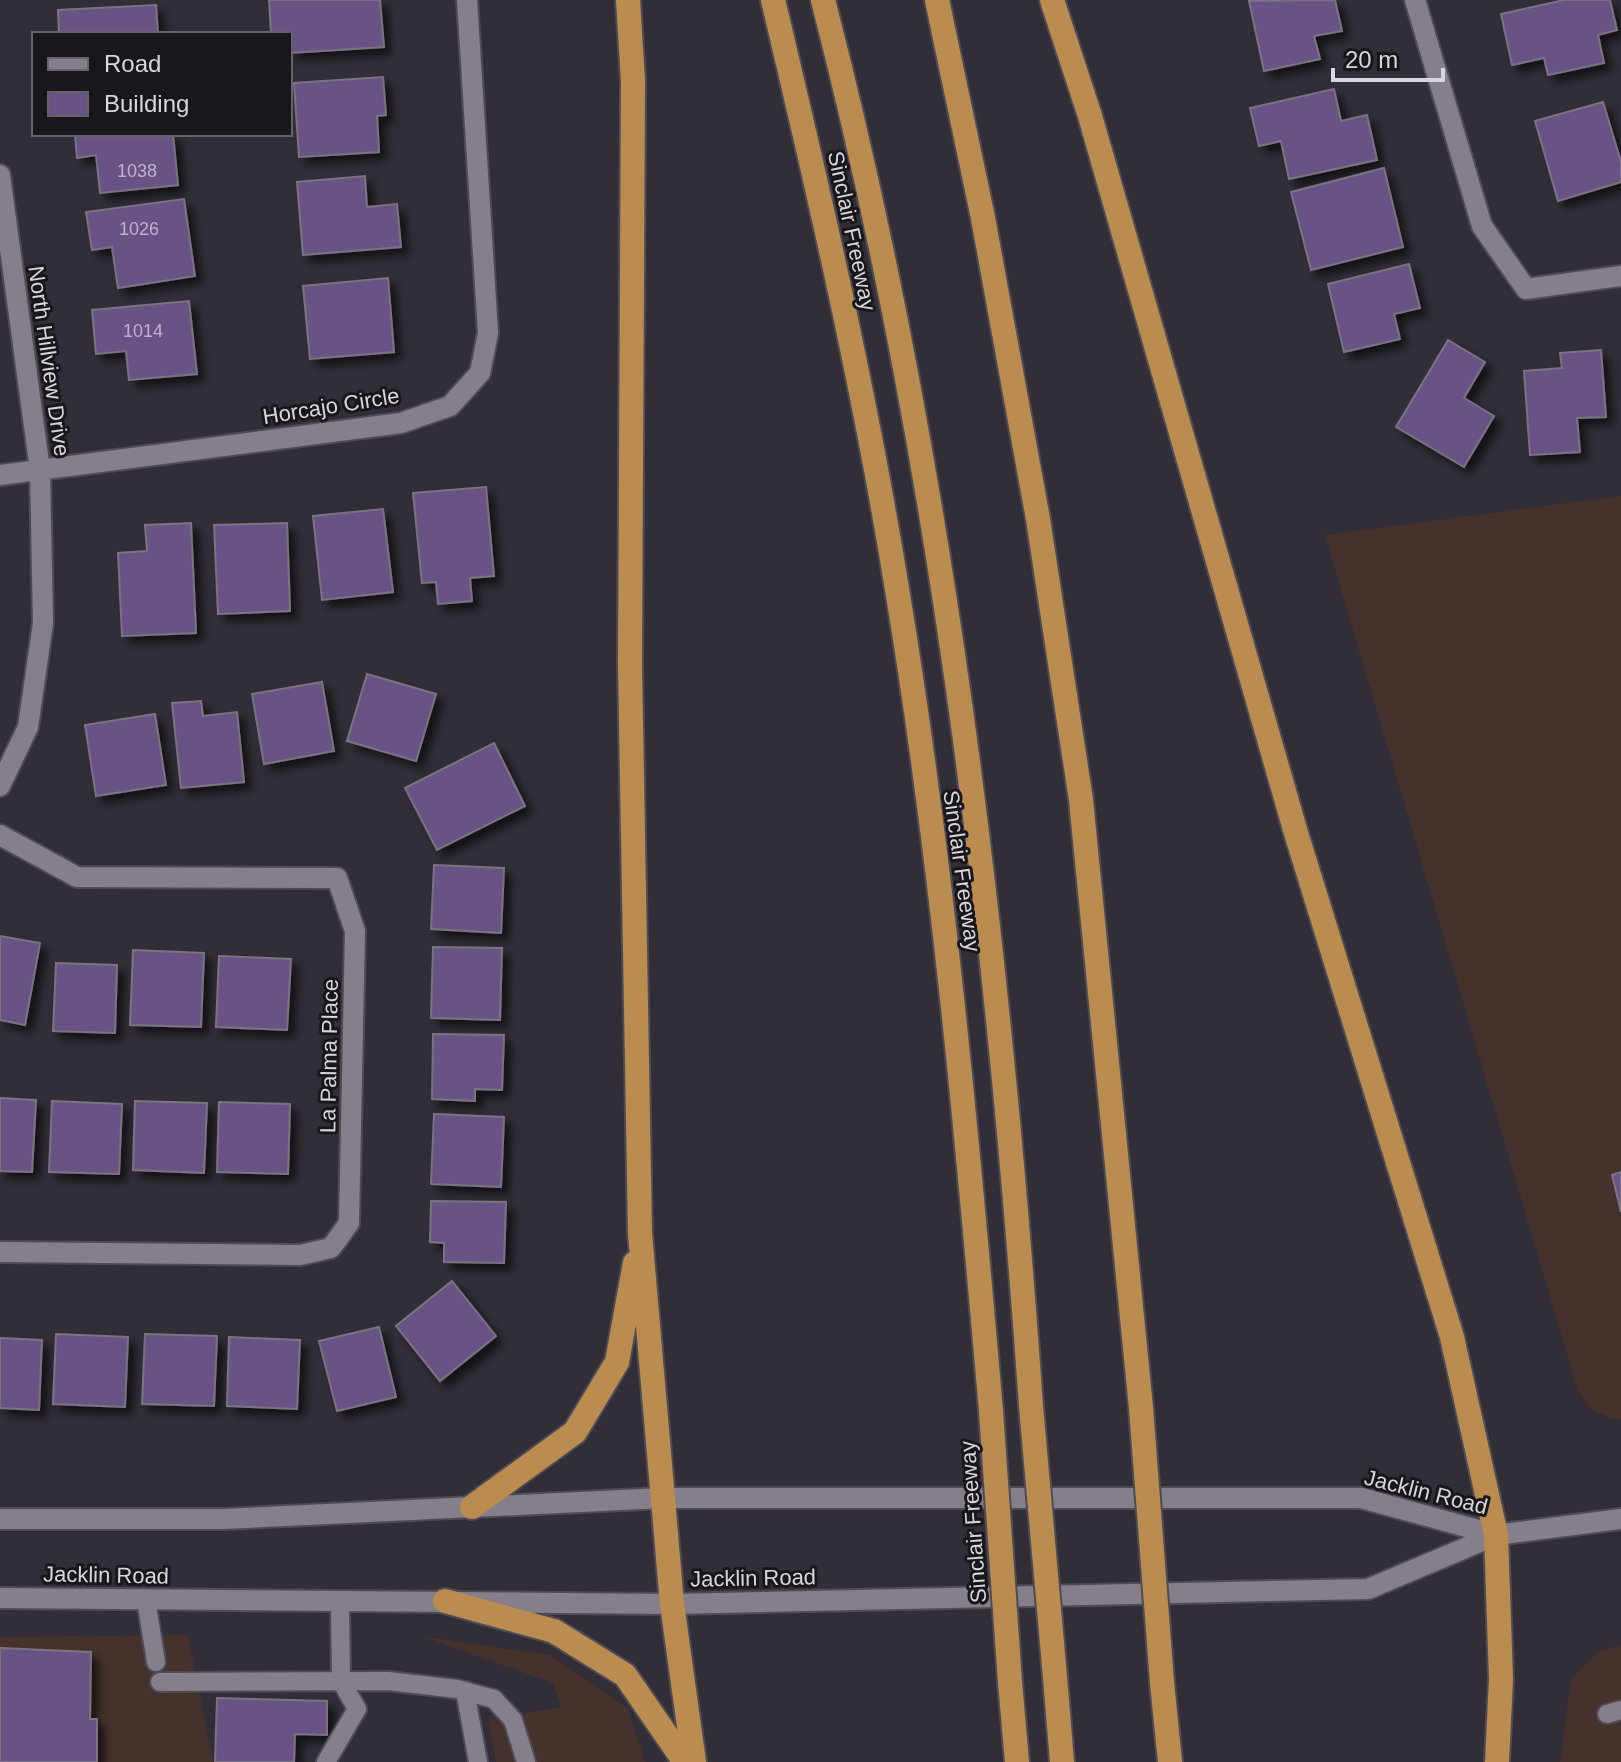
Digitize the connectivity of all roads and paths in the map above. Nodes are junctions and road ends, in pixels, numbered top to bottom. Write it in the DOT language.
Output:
graph roads {
  1 [pos="467,0"];
  2 [pos="628,0"];
  3 [pos="773,0"];
  4 [pos="823,0"];
  5 [pos="937,0"];
  6 [pos="1052,0"];
  7 [pos="1415,0"];
  8 [pos="0,175"];
  9 [pos="1621,276"];
  10 [pos="40,470"];
  11 [pos="0,475"];
  12 [pos="0,786"];
  13 [pos="0,835"];
  14 [pos="640,1233"];
  15 [pos="0,1252"];
  16 [pos="663,1498"];
  17 [pos="472,1507"];
  18 [pos="0,1519"];
  19 [pos="1621,1519"];
  20 [pos="1496,1535"];
  21 [pos="0,1598"];
  22 [pos="146,1600"];
  23 [pos="340,1601"];
  24 [pos="445,1601"];
  25 [pos="672,1604"];
  26 [pos="156,1662"];
  27 [pos="341,1681"];
  28 [pos="160,1682"];
  29 [pos="465,1691"];
  30 [pos="326,1762"];
  31 [pos="478,1762"];
  32 [pos="526,1762"];
  33 [pos="685,1762"];
  34 [pos="694,1762"];
  35 [pos="1017,1762"];
  36 [pos="1062,1762"];
  37 [pos="1170,1762"];
  38 [pos="1497,1762"];
  1 -- 10 [label="main road, Horcajo Circle"];
  2 -- 14 [label="highway"];
  3 -- 35 [label="highway, Sinclair Freeway, bridge"];
  4 -- 36 [label="highway, bridge"];
  5 -- 37 [label="highway, bridge"];
  6 -- 20 [label="highway"];
  7 -- 9 [label="main road"];
  8 -- 10 [label="main road, North Hillview Drive"];
  10 -- 11 [label="main road, Horcajo Circle"];
  10 -- 12 [label="main road, North Hillview Drive"];
  13 -- 15 [label="main road, La Palma Place"];
  14 -- 16 [label="highway"];
  14 -- 17 [label="highway"];
  16 -- 17 [label="main road, Jacklin Road"];
  16 -- 20 [label="main road, Jacklin Road"];
  16 -- 25 [label="highway"];
  17 -- 18 [label="main road, Jacklin Road"];
  19 -- 20 [label="main road, Jacklin Road"];
  20 -- 25 [label="main road, Jacklin Road"];
  20 -- 38 [label="highway"];
  21 -- 22 [label="main road, Jacklin Road"];
  22 -- 23 [label="main road, Jacklin Road"];
  22 -- 26 [label="lane"];
  23 -- 24 [label="main road, Jacklin Road"];
  23 -- 27 [label="lane"];
  24 -- 25 [label="main road, Jacklin Road"];
  24 -- 33 [label="highway"];
  25 -- 34 [label="highway"];
  27 -- 28 [label="lane"];
  27 -- 29 [label="lane"];
  27 -- 30 [label="lane"];
  29 -- 31 [label="lane"];
  29 -- 32 [label="lane"];
}
